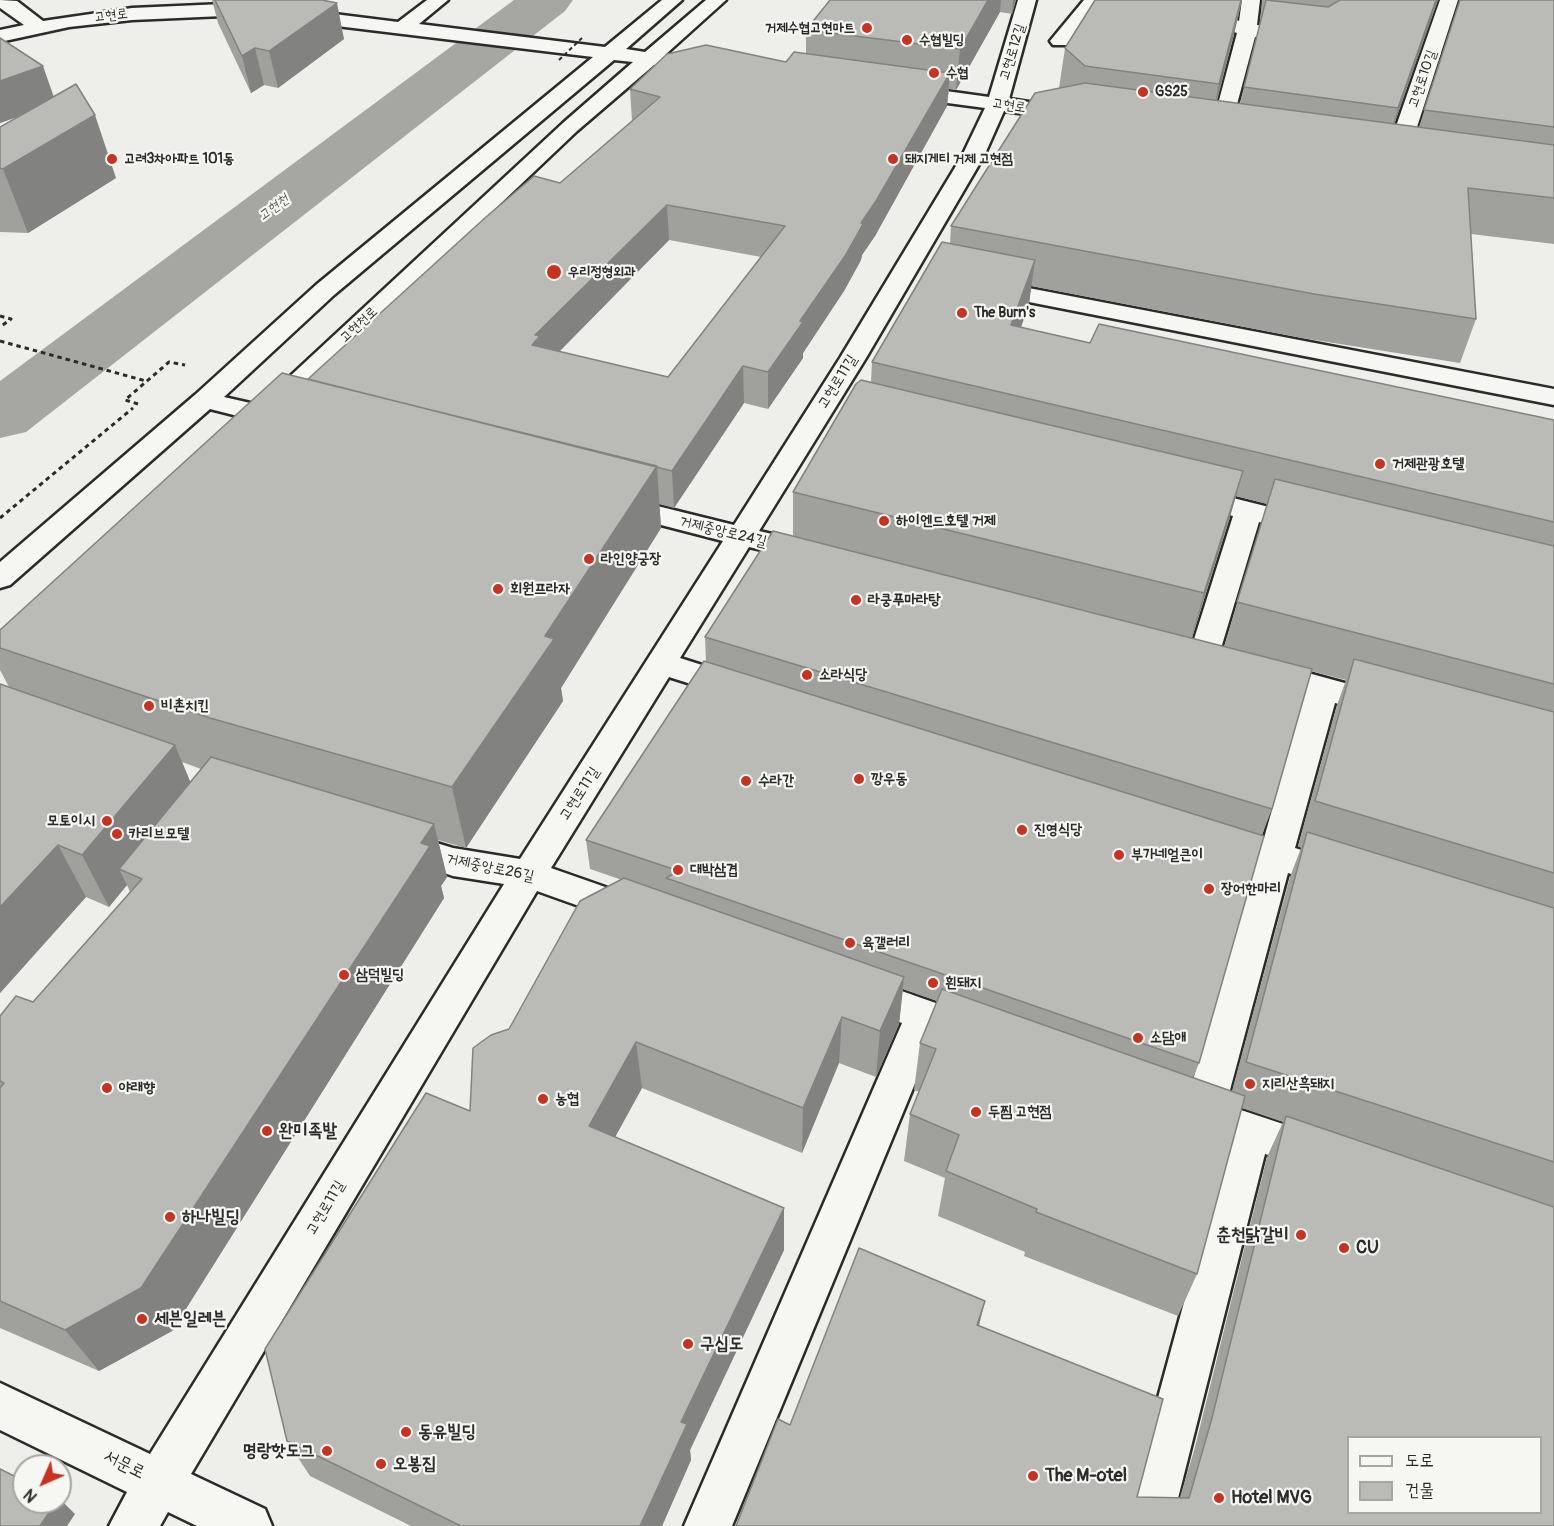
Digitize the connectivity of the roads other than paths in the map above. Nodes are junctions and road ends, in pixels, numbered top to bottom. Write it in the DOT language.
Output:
graph roads {
  1 [pos="114,0"];
  2 [pos="439,0"];
  3 [pos="673,0"];
  4 [pos="717,0"];
  5 [pos="1028,0"];
  6 [pos="1094,0"];
  7 [pos="1176,0"];
  8 [pos="1251,0"];
  9 [pos="1449,0"];
  10 [pos="0,2"];
  11 [pos="195,9"];
  12 [pos="39,27"];
  13 [pos="403,27"];
  14 [pos="1247,30"];
  15 [pos="2,32"];
  16 [pos="1318,39"];
  17 [pos="1060,41"];
  18 [pos="606,53"];
  19 [pos="648,58"];
  20 [pos="728,68"];
  21 [pos="888,89"];
  22 [pos="997,104"];
  23 [pos="1092,117"];
  24 [pos="1198,131"];
  25 [pos="1221,134"];
  26 [pos="1244,137"];
  27 [pos="1373,155"];
  28 [pos="1396,158"];
  29 [pos="1419,162"];
  30 [pos="963,282"];
  31 [pos="1554,397"];
  32 [pos="205,400"];
  33 [pos="254,423"];
  34 [pos="309,426"];
  35 [pos="1168,491"];
  36 [pos="596,499"];
  37 [pos="1248,510"];
  38 [pos="1328,530"];
  39 [pos="742,536"];
  40 [pos="788,548"];
  41 [pos="0,578"];
  42 [pos="663,664"];
  43 [pos="1323,688"];
  44 [pos="765,696"];
  45 [pos="1415,713"];
  46 [pos="1186,828"];
  47 [pos="373,837"];
  48 [pos="1277,856"];
  49 [pos="529,874"];
  50 [pos="1366,884"];
  51 [pos="664,922"];
  52 [pos="822,979"];
  53 [pos="924,1015"];
  54 [pos="1002,1043"];
  55 [pos="1159,1099"];
  56 [pos="1203,1115"];
  57 [pos="1251,1130"];
  58 [pos="1352,1165"];
  59 [pos="0,1406"];
  60 [pos="160,1482"];
  61 [pos="133,1526"];
  62 [pos="248,1526"];
  63 [pos="708,1526"];
  64 [pos="1147,1526"];
  1 -- 11 [label="street"];
  2 -- 13 [label="street"];
  3 -- 18 [label="street"];
  4 -- 19 [label="street, 고현천로"];
  5 -- 22 [label="street, 고현로12길"];
  6 -- 17 [label="street"];
  7 -- 14 [label="street"];
  8 -- 14 [label="street"];
  9 -- 28 [label="street, 고현로10길"];
  10 -- 12 [label="street"];
  11 -- 12 [label="street, 고현로"];
  11 -- 13 [label="street, 고현로"];
  12 -- 15 [label="street, 고현로"];
  13 -- 18 [label="street, 고현로"];
  14 -- 16 [label="street"];
  14 -- 25 [label="street"];
  18 -- 19 [label="street"];
  18 -- 32 [label="street"];
  19 -- 20 [label="street"];
  19 -- 33 [label="street, 고현천로"];
  21 -- 22 [label="street, 고현로"];
  22 -- 23 [label="street, 고현로"];
  22 -- 39 [label="street, 고현로11길"];
  24 -- 25 [label="street"];
  25 -- 26 [label="street"];
  27 -- 28 [label="street"];
  28 -- 29 [label="street"];
  30 -- 31 [label="street"];
  32 -- 33 [label="street"];
  32 -- 41 [label="street"];
  33 -- 34 [label="street"];
  35 -- 37 [label="street"];
  36 -- 39 [label="street, 거제중앙로24길"];
  37 -- 38 [label="street"];
  37 -- 43 [label="street"];
  39 -- 40 [label="street, 거제중앙로24길"];
  39 -- 42 [label="street, 고현로11길"];
  42 -- 44 [label="street"];
  42 -- 49 [label="street, 고현로11길"];
  43 -- 45 [label="street"];
  43 -- 48 [label="street"];
  46 -- 48 [label="street"];
  47 -- 49 [label="street, 거제중앙로26길"];
  48 -- 50 [label="street"];
  48 -- 56 [label="street"];
  49 -- 51 [label="street, 거제중앙로26길"];
  49 -- 60 [label="street, 고현로11길"];
  52 -- 53 [label="street"];
  53 -- 54 [label="street"];
  53 -- 63 [label="street"];
  55 -- 56 [label="street"];
  56 -- 57 [label="street"];
  57 -- 58 [label="street"];
  57 -- 64 [label="street"];
  59 -- 60 [label="street, 서문로"];
  60 -- 61 [label="street, 고현로11길"];
  60 -- 62 [label="street, 서문로"];
}
